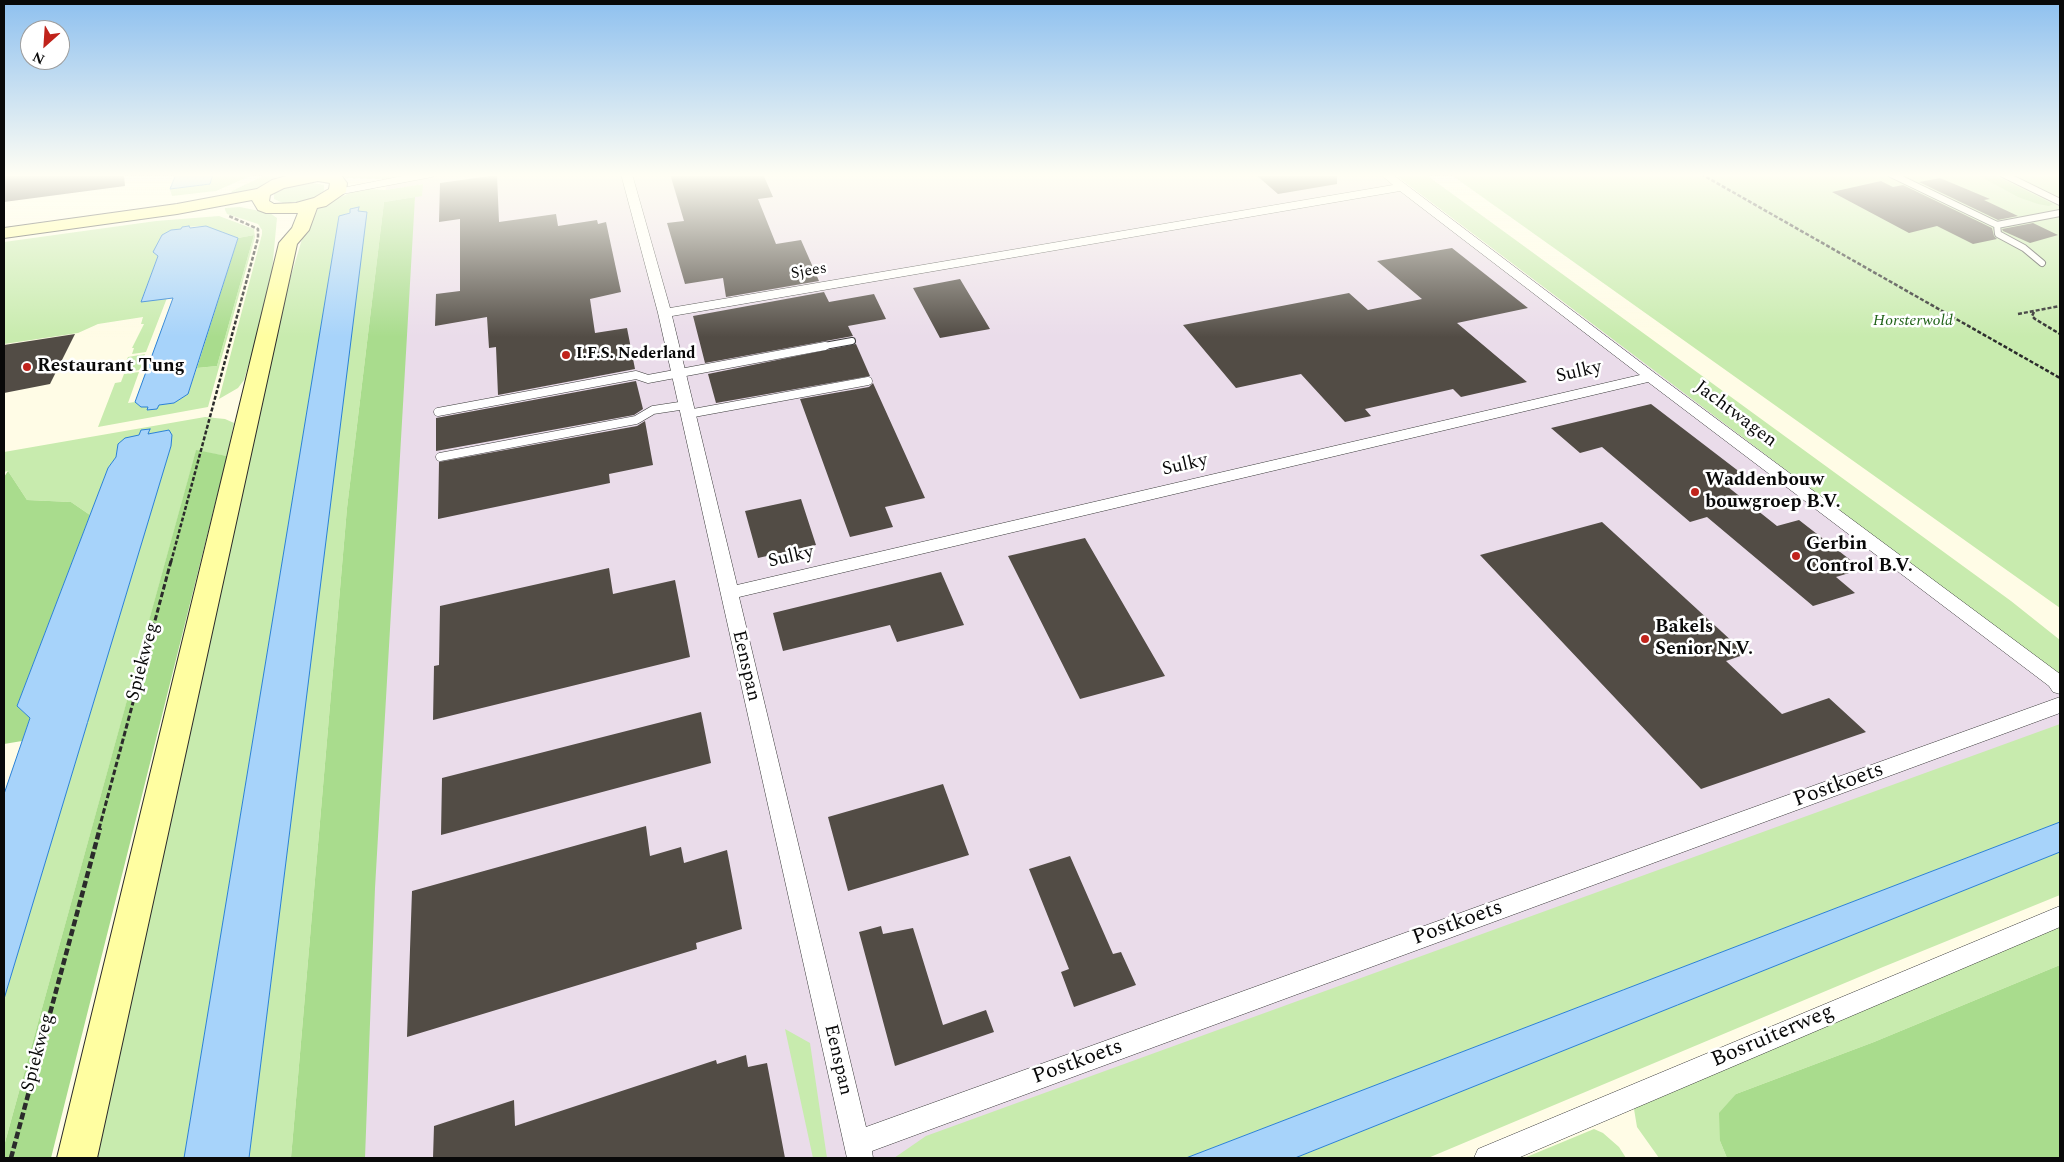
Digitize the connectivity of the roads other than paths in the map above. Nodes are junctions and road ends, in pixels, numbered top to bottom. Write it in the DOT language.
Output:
graph roads {
  1 [pos="44,228"];
  2 [pos="282,228"];
  3 [pos="301,228"];
  4 [pos="641,228"];
  5 [pos="1161,228"];
  6 [pos="1456,228"];
  7 [pos="1997,228"];
  8 [pos="4,234"];
  9 [pos="288,243"];
  10 [pos="2042,263"];
  11 [pos="665,313"];
  12 [pos="852,341"];
  13 [pos="678,373"];
  14 [pos="1651,377"];
  15 [pos="868,381"];
  16 [pos="687,409"];
  17 [pos="438,412"];
  18 [pos="440,457"];
  19 [pos="728,593"];
  20 [pos="2060,687"];
  21 [pos="2060,705"];
  22 [pos="2060,916"];
  23 [pos="858,1151"];
  24 [pos="77,1158"];
  25 [pos="1487,1158"];
  1 -- 8 [label="main road"];
  2 -- 9 [label="main road"];
  3 -- 9 [label="main road"];
  4 -- 11 [label="street, Eenspan"];
  5 -- 11 [label="street, Sjees"];
  6 -- 14 [label="street, Jachtwagen"];
  7 -- 10 [label="lane"];
  9 -- 24 [label="main road"];
  11 -- 13 [label="street, Eenspan"];
  12 -- 13 [label="lane"];
  13 -- 16 [label="street, Eenspan"];
  13 -- 17 [label="lane"];
  14 -- 19 [label="street, Sulky"];
  14 -- 20 [label="street, Jachtwagen"];
  15 -- 16 [label="lane"];
  16 -- 18 [label="lane"];
  16 -- 19 [label="street, Eenspan"];
  19 -- 23 [label="street, Eenspan"];
  21 -- 23 [label="street, Postkoets"];
  22 -- 25 [label="street, Bosruiterweg"];
}
